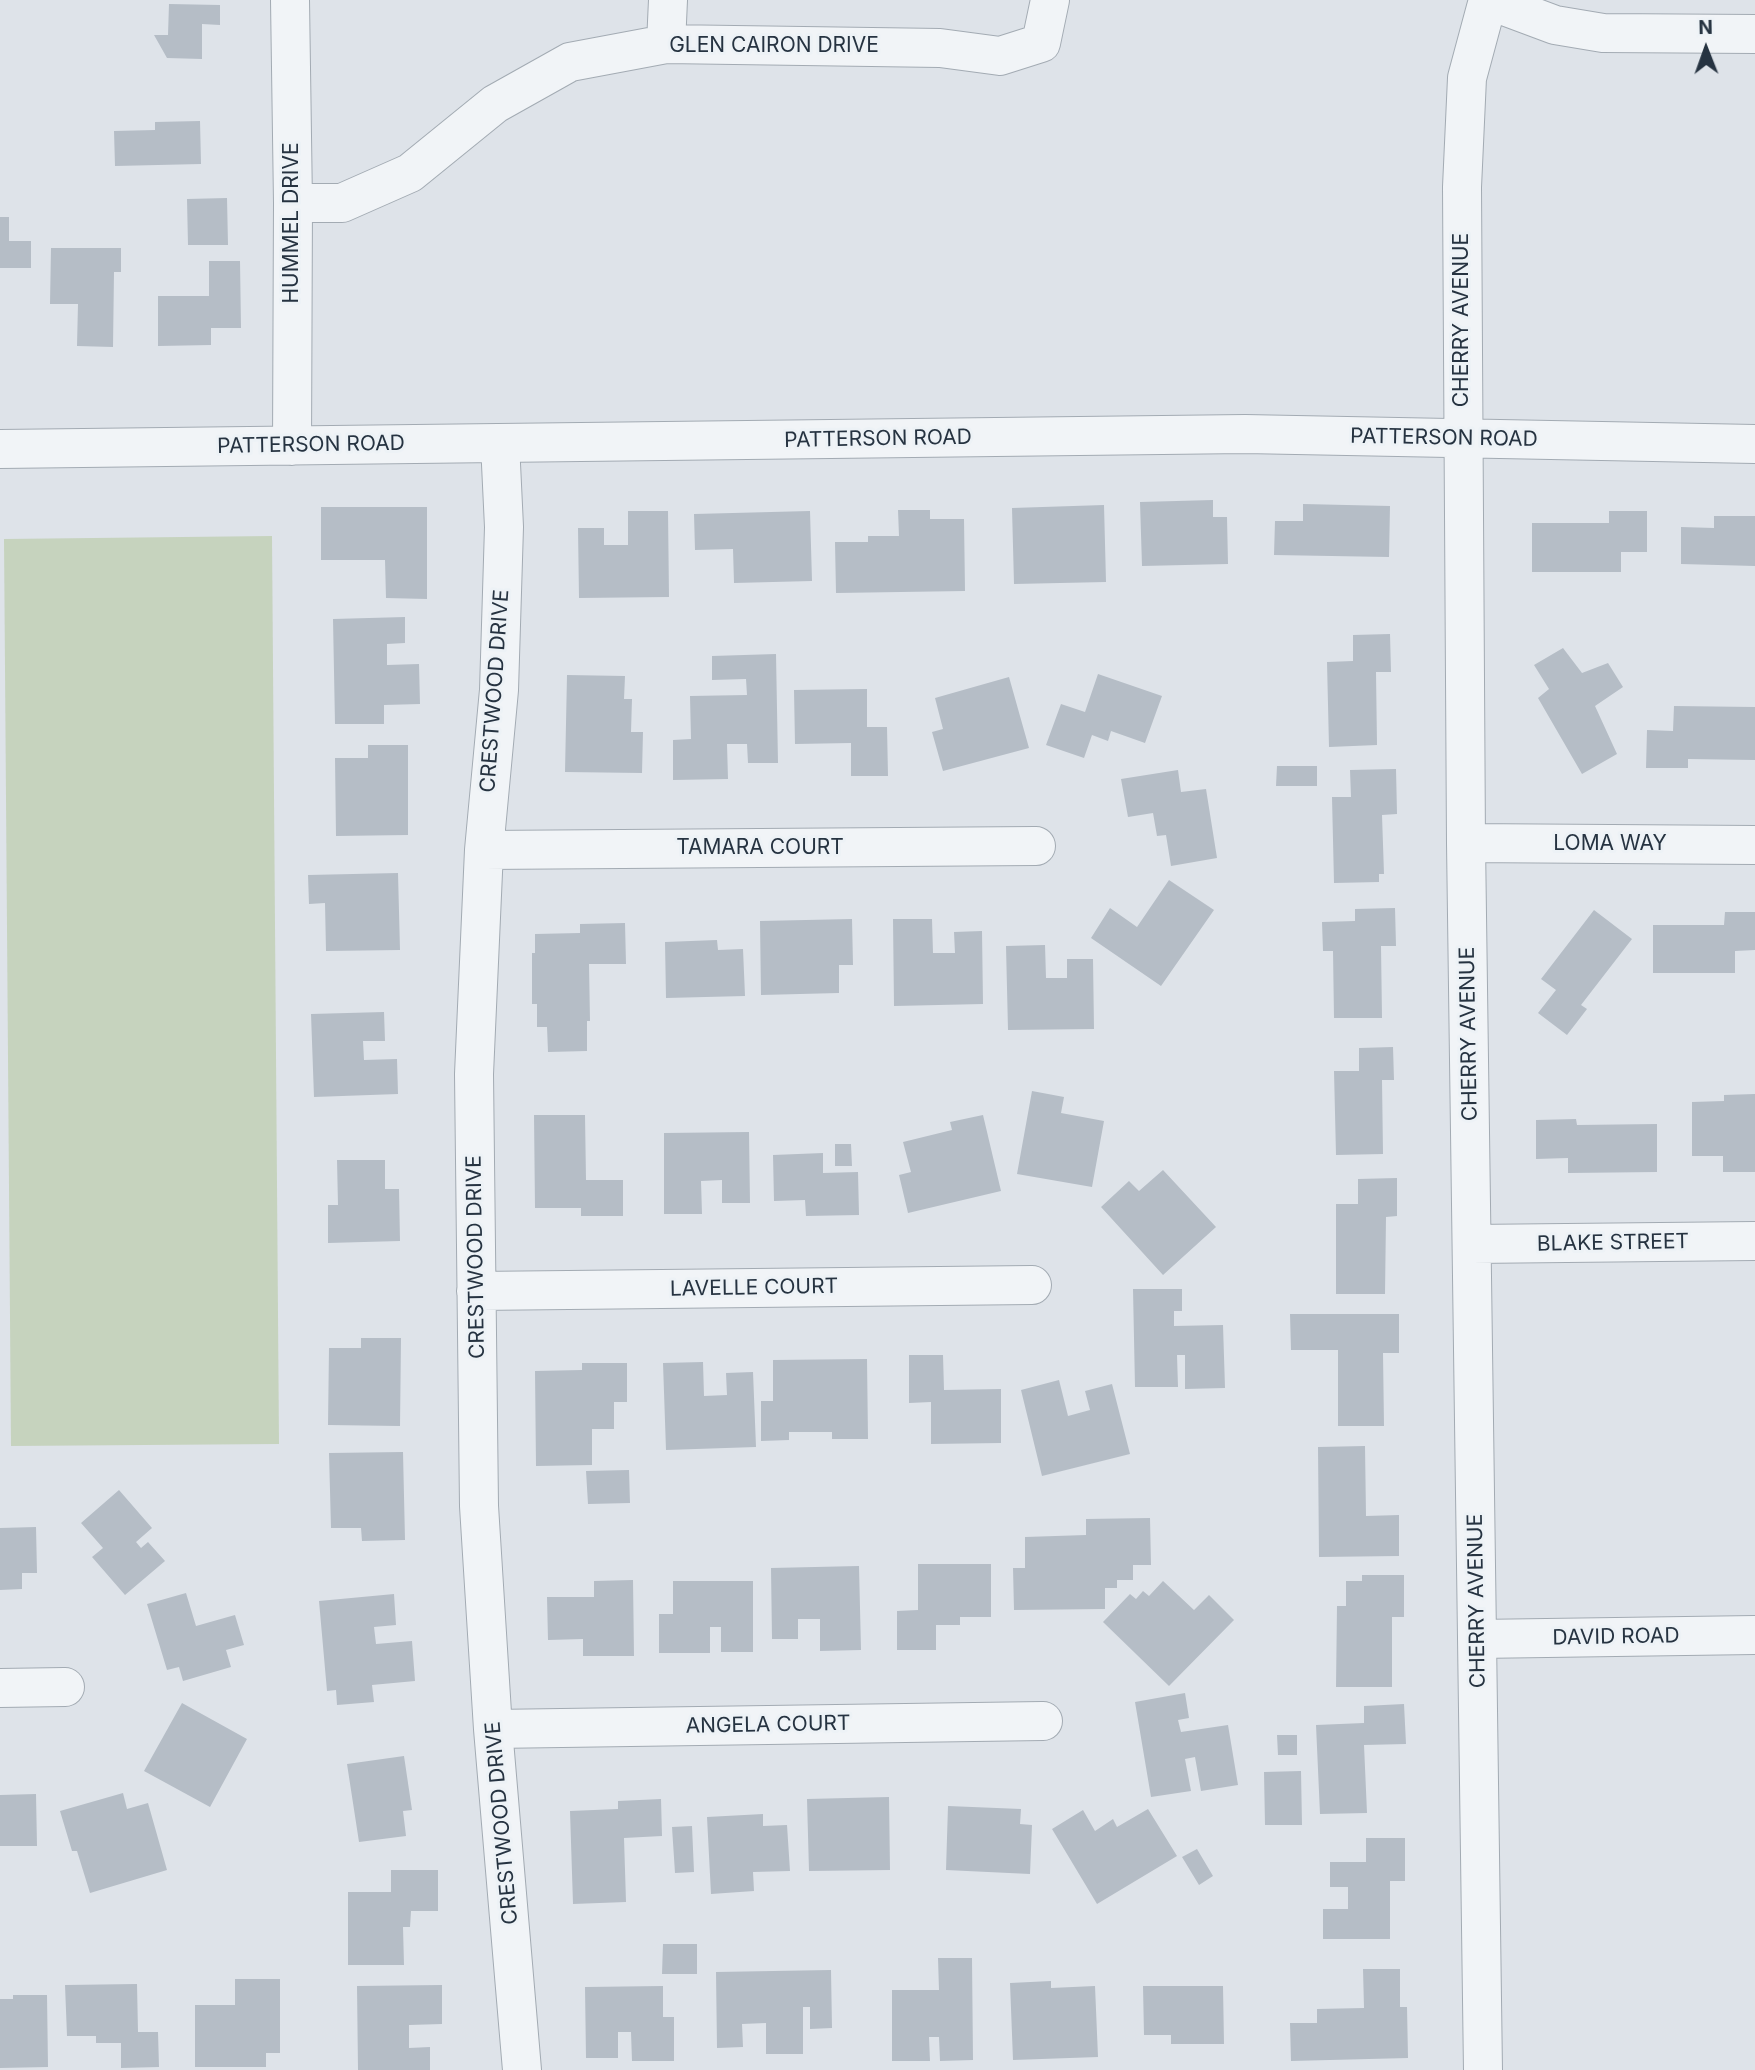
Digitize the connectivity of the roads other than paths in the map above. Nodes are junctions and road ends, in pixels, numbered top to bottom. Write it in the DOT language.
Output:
graph roads {
  1 [pos="290,0"];
  2 [pos="668,0"];
  3 [pos="1049,0"];
  4 [pos="1488,0"];
  5 [pos="1755,34"];
  6 [pos="666,44"];
  7 [pos="293,203"];
  8 [pos="1462,438"];
  9 [pos="500,443"];
  10 [pos="1755,444"];
  11 [pos="292,446"];
  12 [pos="0,449"];
  13 [pos="1466,843"];
  14 [pos="1755,845"];
  15 [pos="1036,846"];
  16 [pos="484,850"];
  17 [pos="1755,1241"];
  18 [pos="1472,1244"];
  19 [pos="1032,1285"];
  20 [pos="476,1291"];
  21 [pos="1755,1635"];
  22 [pos="1477,1639"];
  23 [pos="65,1687"];
  24 [pos="0,1688"];
  25 [pos="1043,1721"];
  26 [pos="493,1729"];
  27 [pos="522,2070"];
  28 [pos="1483,2070"];
  1 -- 7 [label="street, HUMMEL DRIVE"];
  2 -- 6 [label="street"];
  3 -- 6 [label="street, GLEN CAIRON DRIVE"];
  4 -- 5 [label="street"];
  4 -- 8 [label="street, CHERRY AVENUE"];
  6 -- 7 [label="street, GLEN CAIRON DRIVE"];
  7 -- 11 [label="street, HUMMEL DRIVE"];
  8 -- 9 [label="street, PATTERSON ROAD"];
  8 -- 10 [label="street, PATTERSON ROAD"];
  8 -- 13 [label="street, CHERRY AVENUE"];
  9 -- 11 [label="street, PATTERSON ROAD"];
  9 -- 16 [label="street, CRESTWOOD DRIVE"];
  11 -- 12 [label="street, PATTERSON ROAD"];
  13 -- 14 [label="street, LOMA WAY"];
  13 -- 18 [label="street, CHERRY AVENUE"];
  15 -- 16 [label="street, TAMARA COURT"];
  16 -- 20 [label="street, CRESTWOOD DRIVE"];
  17 -- 18 [label="street, BLAKE STREET"];
  18 -- 22 [label="street, CHERRY AVENUE"];
  19 -- 20 [label="street, LAVELLE COURT"];
  20 -- 26 [label="street, CRESTWOOD DRIVE"];
  21 -- 22 [label="street, DAVID ROAD"];
  22 -- 28 [label="street, CHERRY AVENUE"];
  23 -- 24 [label="street"];
  25 -- 26 [label="street, ANGELA COURT"];
  26 -- 27 [label="street, CRESTWOOD DRIVE"];
}
